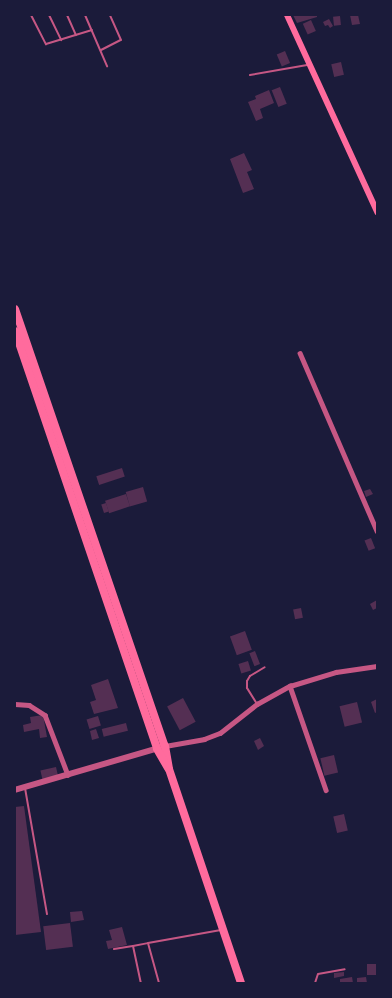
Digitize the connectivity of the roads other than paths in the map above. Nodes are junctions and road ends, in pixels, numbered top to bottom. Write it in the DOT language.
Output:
graph roads {
  1 [pos="31,15"];
  2 [pos="50,15"];
  3 [pos="67,15"];
  4 [pos="86,15"];
  5 [pos="110,15"];
  6 [pos="286,15"];
  7 [pos="92,30"];
  8 [pos="76,35"];
  9 [pos="61,40"];
  10 [pos="101,50"];
  11 [pos="310,65"];
  12 [pos="107,66"];
  13 [pos="250,75"];
  14 [pos="377,212"];
  15 [pos="15,309"];
  16 [pos="17,333"];
  17 [pos="300,353"];
  18 [pos="377,530"];
  19 [pos="377,666"];
  20 [pos="264,667"];
  21 [pos="290,686"];
  22 [pos="15,704"];
  23 [pos="257,704"];
  24 [pos="165,746"];
  25 [pos="156,749"];
  26 [pos="168,769"];
  27 [pos="68,775"];
  28 [pos="25,788"];
  29 [pos="15,790"];
  30 [pos="326,790"];
  31 [pos="47,914"];
  32 [pos="222,930"];
  33 [pos="148,943"];
  34 [pos="133,946"];
  35 [pos="114,949"];
  36 [pos="345,969"];
  37 [pos="141,983"];
  38 [pos="158,983"];
  39 [pos="241,983"];
  40 [pos="315,983"];
  1 -- 9 [label="lane"];
  2 -- 9 [label="lane"];
  3 -- 8 [label="lane"];
  4 -- 7 [label="lane"];
  5 -- 10 [label="lane"];
  6 -- 11 [label="main road"];
  7 -- 8 [label="lane"];
  7 -- 10 [label="lane"];
  8 -- 9 [label="lane"];
  10 -- 12 [label="lane"];
  11 -- 13 [label="lane"];
  11 -- 14 [label="main road"];
  15 -- 16 [label="highway"];
  16 -- 24 [label="highway"];
  16 -- 25 [label="highway"];
  17 -- 18 [label="street"];
  19 -- 21 [label="street"];
  20 -- 23 [label="lane"];
  21 -- 23 [label="street"];
  21 -- 30 [label="street"];
  22 -- 27 [label="street"];
  23 -- 24 [label="street"];
  24 -- 25 [label="street"];
  24 -- 26 [label="highway"];
  25 -- 26 [label="highway"];
  25 -- 27 [label="street"];
  26 -- 32 [label="highway"];
  27 -- 28 [label="street"];
  28 -- 29 [label="street"];
  28 -- 31 [label="lane"];
  32 -- 33 [label="lane"];
  32 -- 39 [label="highway"];
  33 -- 34 [label="lane"];
  33 -- 38 [label="lane"];
  34 -- 35 [label="lane"];
  34 -- 37 [label="lane"];
  36 -- 40 [label="lane"];
}
